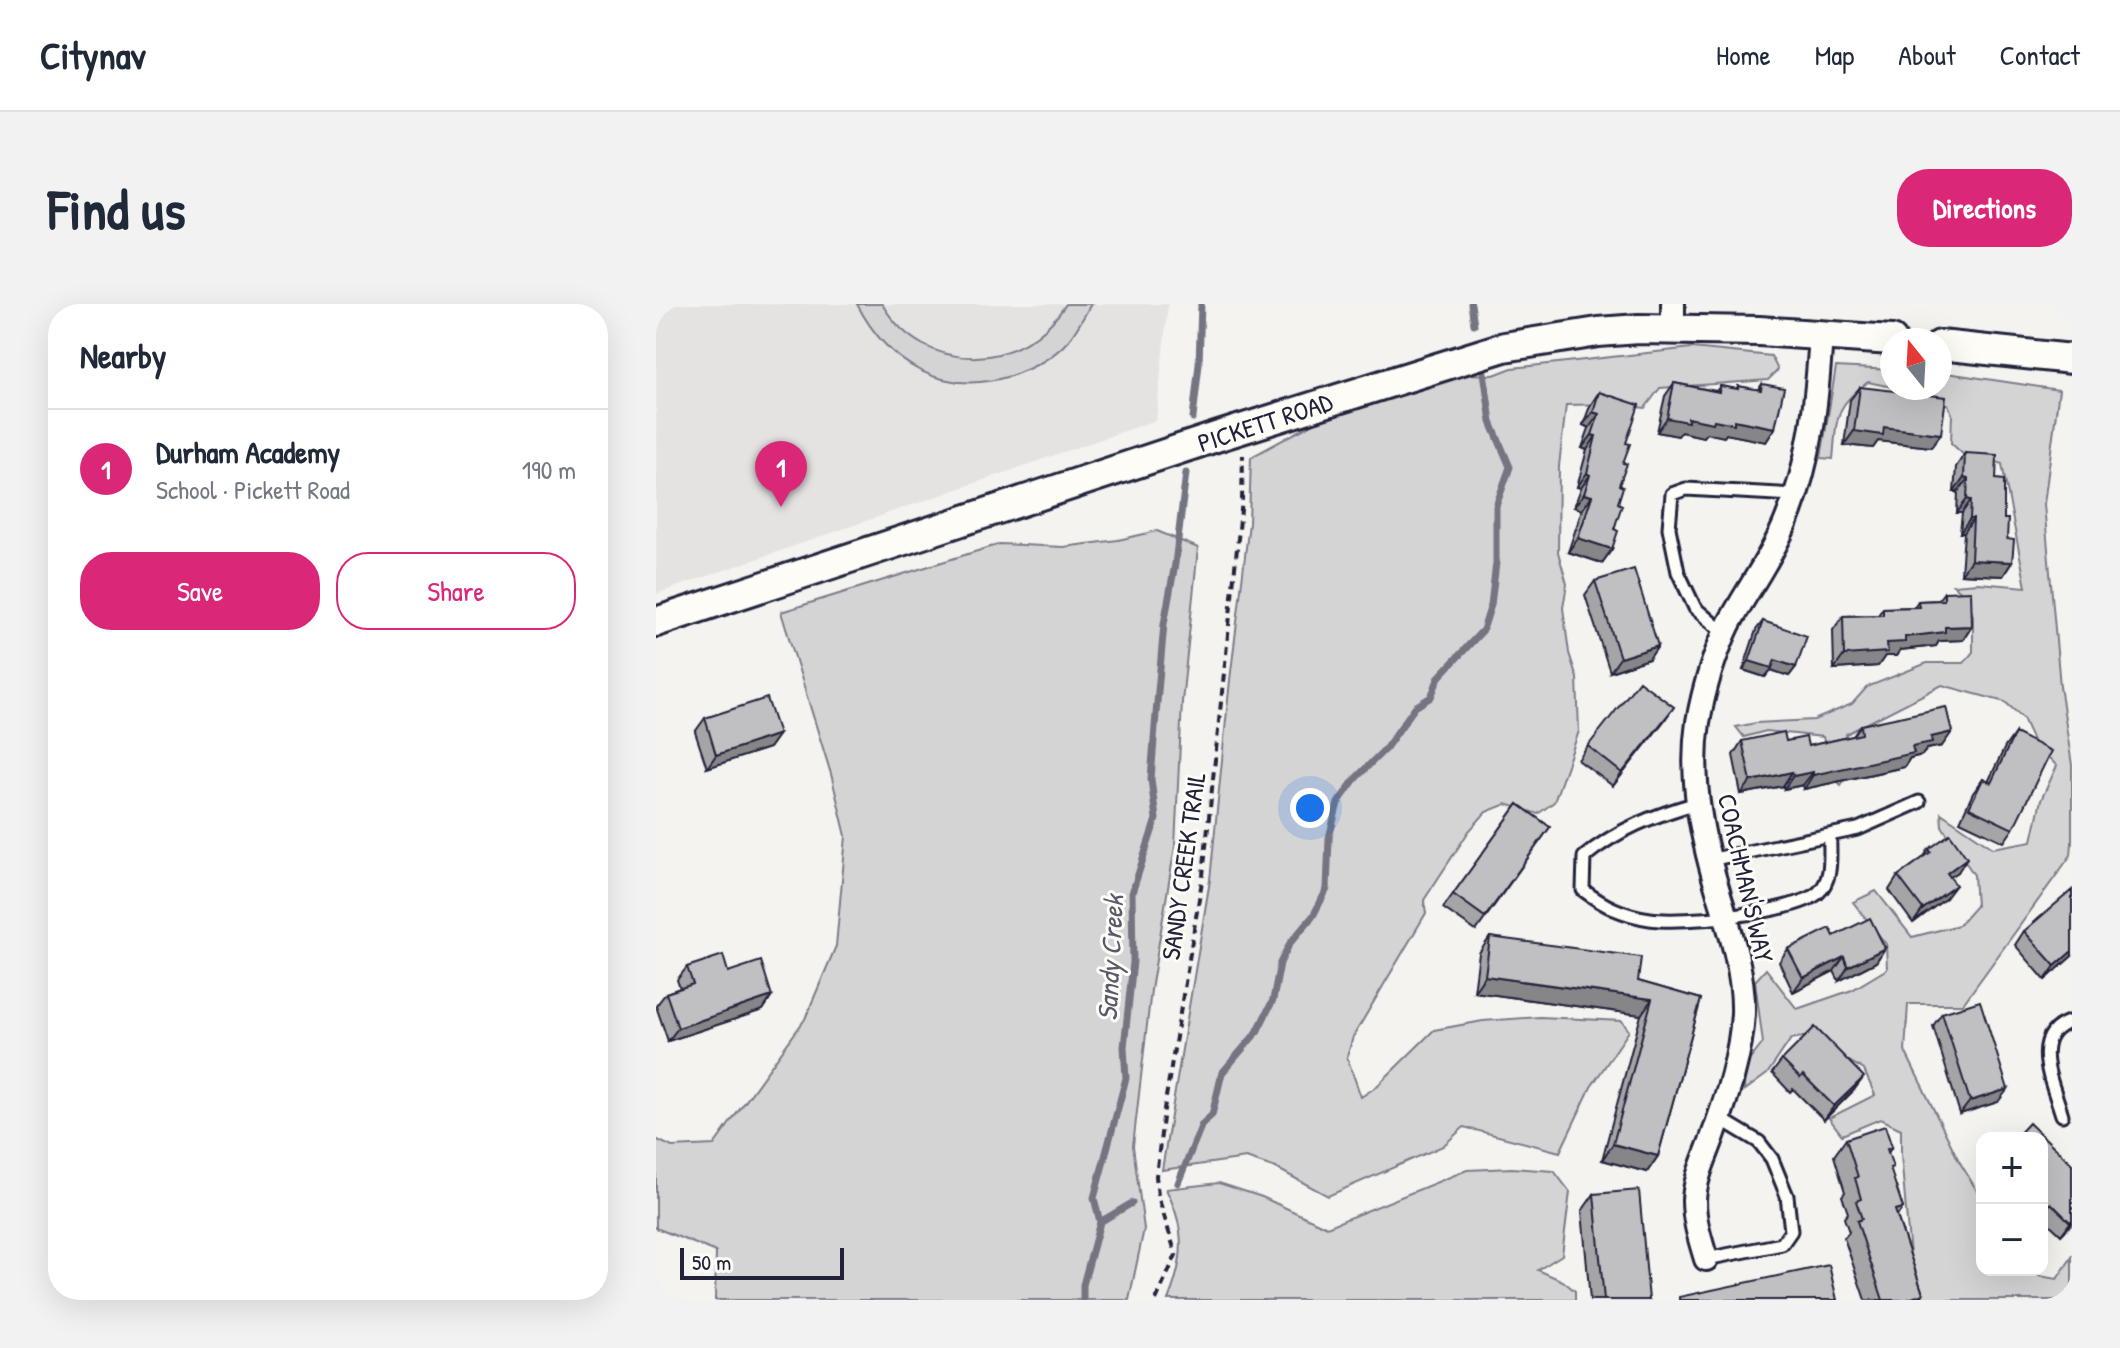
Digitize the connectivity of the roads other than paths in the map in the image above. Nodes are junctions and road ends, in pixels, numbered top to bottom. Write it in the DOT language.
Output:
graph roads {
  1 [pos="1673,316"];
  2 [pos="1821,334"];
  3 [pos="1880,339"];
  4 [pos="1952,346"];
  5 [pos="2072,359"];
  6 [pos="1797,495"];
  7 [pos="656,622"];
  8 [pos="1725,634"];
  9 [pos="1919,802"];
  10 [pos="1697,803"];
  11 [pos="1830,835"];
  12 [pos="1709,860"];
  13 [pos="1728,918"];
  14 [pos="2072,1021"];
  15 [pos="2062,1115"];
  16 [pos="1719,1118"];
  17 [pos="1706,1259"];
  1 -- 2 [label="street, PICKETT ROAD"];
  1 -- 7 [label="street, PICKETT ROAD"];
  2 -- 3 [label="street, PICKETT ROAD"];
  2 -- 6 [label="street, COACHMAN'S WAY"];
  4 -- 5 [label="street"];
  6 -- 8 [label="street, COACHMAN'S WAY"];
  6 -- 8 [label="lane"];
  8 -- 10 [label="street, COACHMAN'S WAY"];
  9 -- 11 [label="lane"];
  10 -- 12 [label="street, COACHMAN'S WAY"];
  10 -- 13 [label="lane"];
  11 -- 12 [label="lane"];
  11 -- 13 [label="lane"];
  12 -- 13 [label="street, COACHMAN'S WAY"];
  13 -- 16 [label="street, COACHMAN'S WAY"];
  14 -- 15 [label="lane"];
  16 -- 17 [label="street, COACHMAN'S WAY"];
  16 -- 17 [label="lane"];
}
